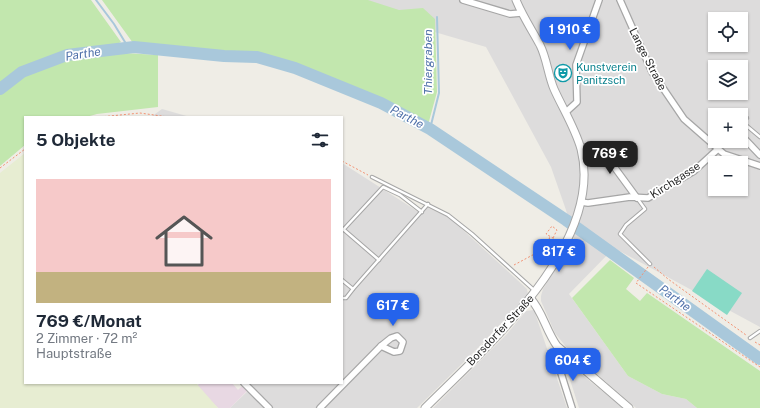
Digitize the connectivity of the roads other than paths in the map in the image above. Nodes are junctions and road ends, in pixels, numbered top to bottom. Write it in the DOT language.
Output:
graph roads {
  1 [pos="464,0"];
  2 [pos="516,0"];
  3 [pos="599,0"];
  4 [pos="620,0"];
  5 [pos="521,13"];
  6 [pos="566,112"];
  7 [pos="748,127"];
  8 [pos="760,137"];
  9 [pos="748,143"];
  10 [pos="718,149"];
  11 [pos="581,150"];
  12 [pos="760,155"];
  13 [pos="760,166"];
  14 [pos="372,177"];
  15 [pos="636,198"];
  16 [pos="581,202"];
  17 [pos="428,204"];
  18 [pos="422,212"];
  19 [pos="343,229"];
  20 [pos="378,260"];
  21 [pos="650,264"];
  22 [pos="343,281"];
  23 [pos="353,289"];
  24 [pos="535,292"];
  25 [pos="343,298"];
  26 [pos="530,298"];
  27 [pos="760,331"];
  28 [pos="750,338"];
  29 [pos="381,346"];
  30 [pos="565,354"];
  31 [pos="245,384"];
  32 [pos="269,408"];
  33 [pos="320,408"];
  34 [pos="425,408"];
  35 [pos="572,408"];
  36 [pos="629,408"];
  1 -- 5 [label="street"];
  2 -- 5 [label="street"];
  3 -- 6 [label="street"];
  4 -- 10 [label="street, Lange Straße"];
  5 -- 6 [label="street"];
  6 -- 11 [label="street"];
  7 -- 8 [label="lane"];
  9 -- 12 [label="street"];
  10 -- 13 [label="street, Lange Straße"];
  10 -- 15 [label="street, Kirchgasse"];
  11 -- 15 [label="street"];
  11 -- 16 [label="street"];
  14 -- 17 [label="lane, Borsdorfer Straße"];
  15 -- 16 [label="street, Kirchgasse"];
  15 -- 21 [label="lane"];
  16 -- 24 [label="street"];
  17 -- 18 [label="lane"];
  17 -- 24 [label="lane, Borsdorfer Straße"];
  18 -- 19 [label="lane"];
  18 -- 20 [label="lane"];
  19 -- 20 [label="lane"];
  20 -- 23 [label="lane"];
  22 -- 23 [label="lane"];
  23 -- 25 [label="lane"];
  24 -- 26 [label="street, Borsdorfer Straße"];
  26 -- 30 [label="street"];
  26 -- 34 [label="street, Borsdorfer Straße"];
  27 -- 28 [label="lane"];
  29 -- 33 [label="street"];
  30 -- 35 [label="street"];
  30 -- 36 [label="street"];
  31 -- 32 [label="street"];
}
